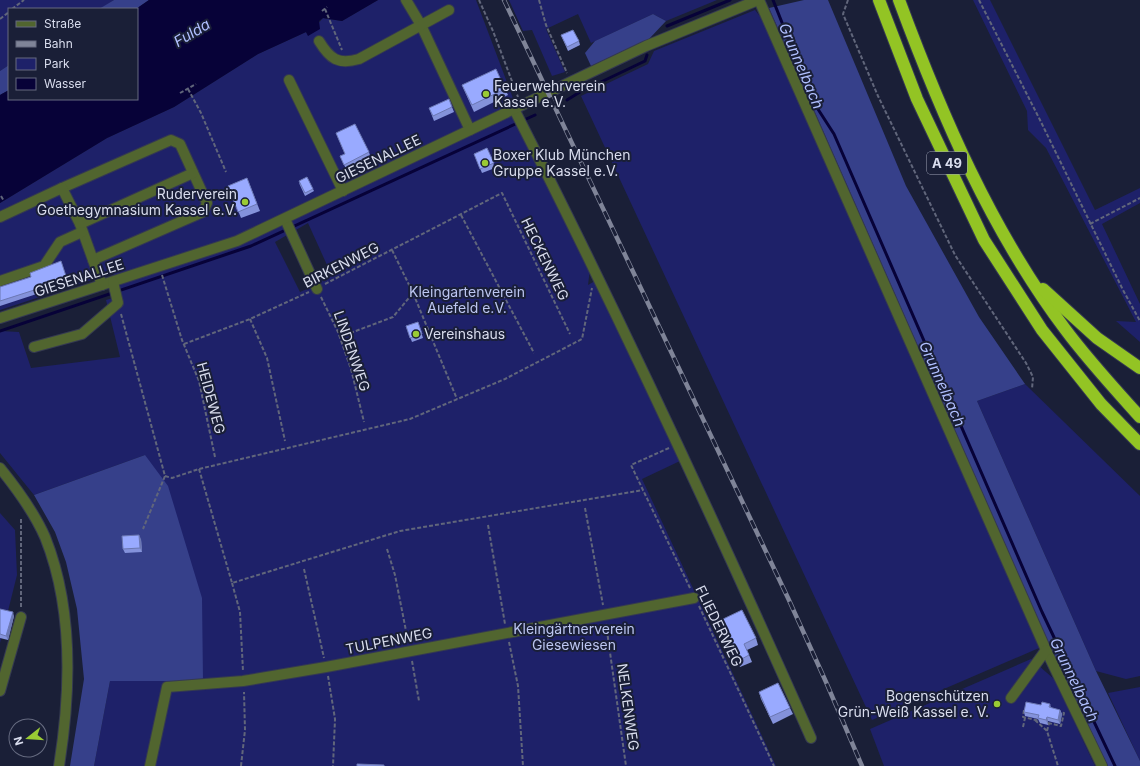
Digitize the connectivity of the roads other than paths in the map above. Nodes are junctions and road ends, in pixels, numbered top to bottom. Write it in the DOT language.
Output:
graph roads {
  1 [pos="406,0"];
  2 [pos="758,0"];
  3 [pos="879,0"];
  4 [pos="899,0"];
  5 [pos="448,10"];
  6 [pos="421,25"];
  7 [pos="319,41"];
  8 [pos="289,80"];
  9 [pos="519,114"];
  10 [pos="470,130"];
  11 [pos="193,173"];
  12 [pos="62,188"];
  13 [pos="343,191"];
  14 [pos="0,217"];
  15 [pos="288,225"];
  16 [pos="81,228"];
  17 [pos="93,260"];
  18 [pos="1026,273"];
  19 [pos="0,281"];
  20 [pos="102,285"];
  21 [pos="317,289"];
  22 [pos="115,292"];
  23 [pos="0,318"];
  24 [pos="34,347"];
  25 [pos="1140,368"];
  26 [pos="1140,417"];
  27 [pos="1140,444"];
  28 [pos="0,468"];
  29 [pos="694,598"];
  30 [pos="21,617"];
  31 [pos="1046,650"];
  32 [pos="0,690"];
  33 [pos="1011,698"];
  34 [pos="811,738"];
  35 [pos="59,766"];
  36 [pos="150,766"];
  37 [pos="1102,766"];
  1 -- 6 [label="street"];
  2 -- 9 [label="street, GIESENALLEE"];
  2 -- 31 [label="street"];
  3 -- 27 [label="highway, A 49"];
  4 -- 18 [label="highway, A 49"];
  5 -- 6 [label="street"];
  6 -- 7 [label="street"];
  6 -- 10 [label="street"];
  8 -- 13 [label="street"];
  9 -- 10 [label="street, GIESENALLEE"];
  9 -- 34 [label="street"];
  10 -- 13 [label="street, GIESENALLEE"];
  11 -- 12 [label="street"];
  11 -- 16 [label="street"];
  11 -- 17 [label="street"];
  12 -- 14 [label="street"];
  12 -- 16 [label="street"];
  13 -- 15 [label="street, GIESENALLEE"];
  15 -- 21 [label="street"];
  15 -- 22 [label="street, GIESENALLEE"];
  16 -- 17 [label="street"];
  16 -- 19 [label="street"];
  17 -- 20 [label="street"];
  18 -- 25 [label="highway"];
  18 -- 26 [label="highway, A 49"];
  20 -- 22 [label="street, GIESENALLEE"];
  20 -- 23 [label="street, GIESENALLEE"];
  22 -- 24 [label="street"];
  28 -- 35 [label="street"];
  29 -- 36 [label="street, TULPENWEG"];
  30 -- 32 [label="street"];
  31 -- 33 [label="street"];
  31 -- 37 [label="street"];
}
